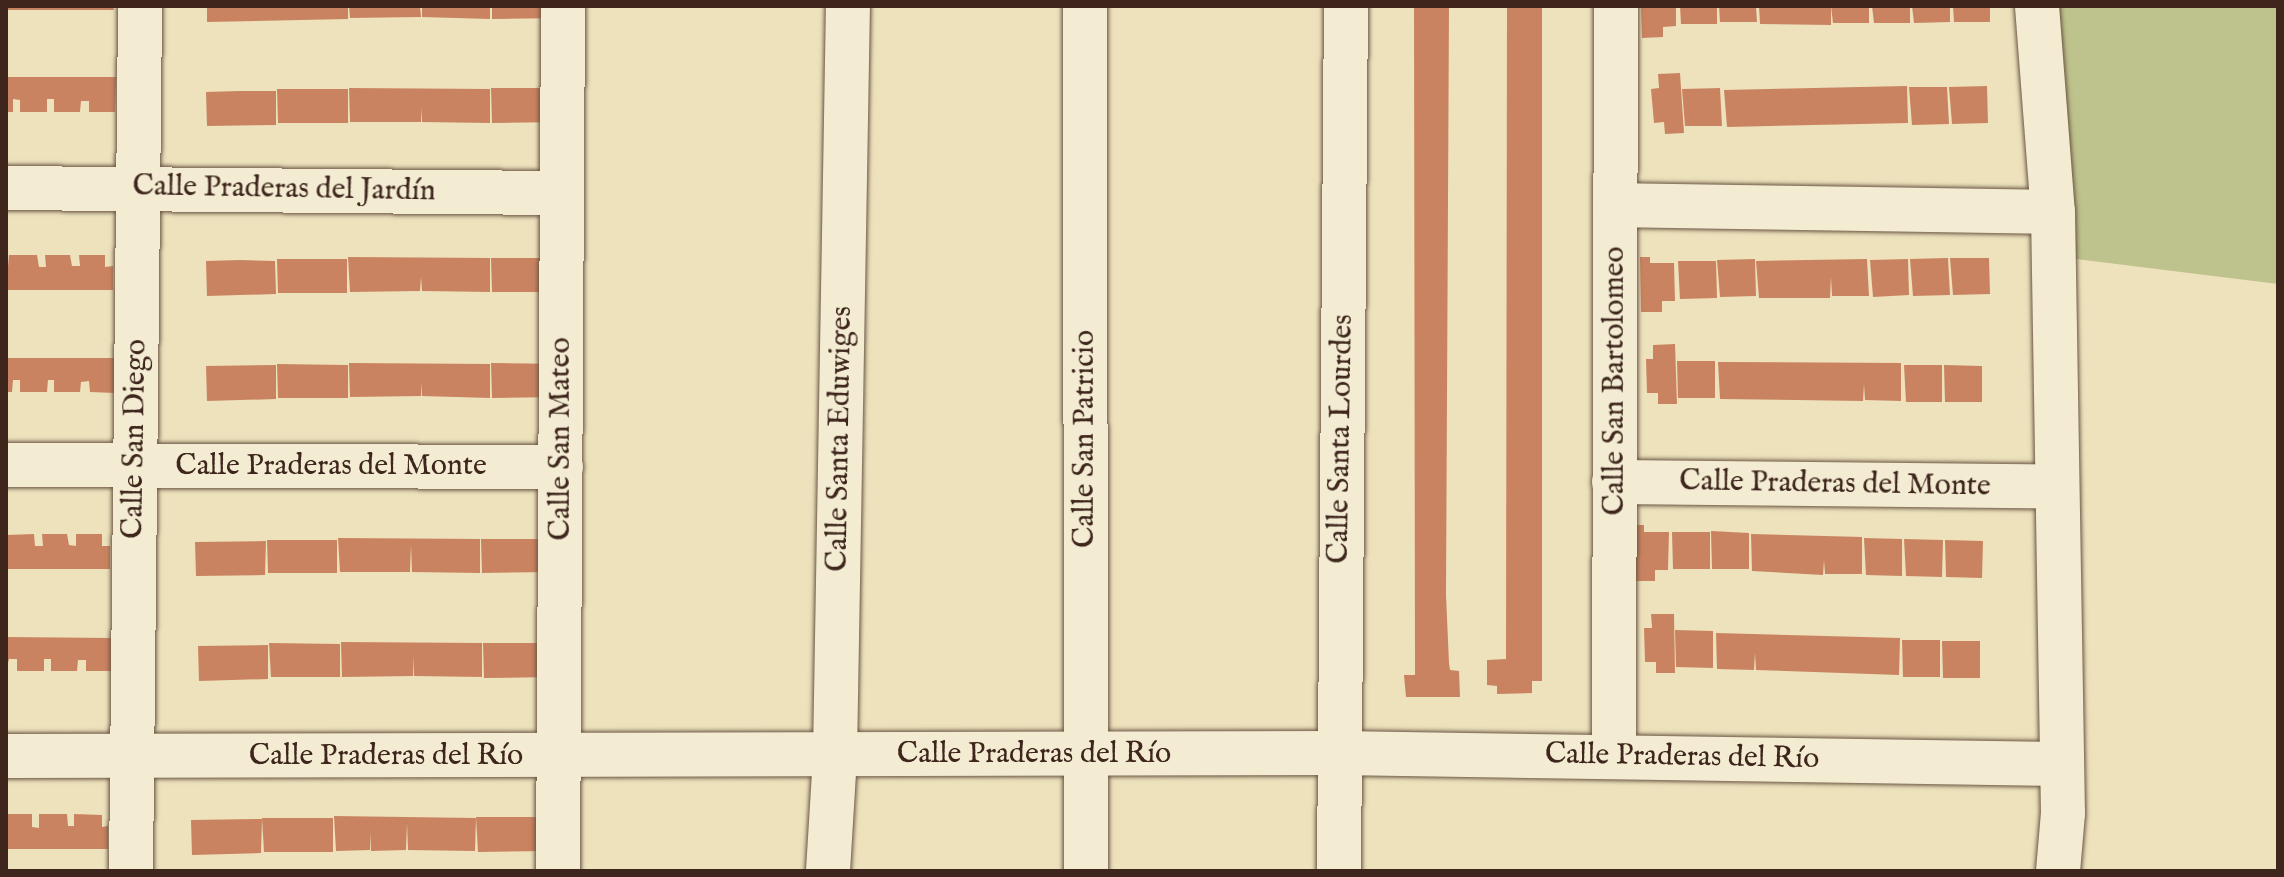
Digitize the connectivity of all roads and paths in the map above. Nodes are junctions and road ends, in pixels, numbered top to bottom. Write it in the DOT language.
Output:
graph roads {
  1 [pos="140,6"];
  2 [pos="563,6"];
  3 [pos="848,6"];
  4 [pos="1085,6"];
  5 [pos="1346,6"];
  6 [pos="1616,6"];
  7 [pos="2037,6"];
  8 [pos="137,187"];
  9 [pos="6,188"];
  10 [pos="561,193"];
  11 [pos="1615,205"];
  12 [pos="2053,212"];
  13 [pos="6,465"];
  14 [pos="136,466"];
  15 [pos="561,467"];
  16 [pos="1614,482"];
  17 [pos="2056,487"];
  18 [pos="1338,753"];
  19 [pos="1085,754"];
  20 [pos="559,755"];
  21 [pos="835,755"];
  22 [pos="6,756"];
  23 [pos="1614,756"];
  24 [pos="131,758"];
  25 [pos="2062,764"];
  26 [pos="131,871"];
  27 [pos="558,871"];
  28 [pos="828,871"];
  29 [pos="1086,871"];
  30 [pos="1339,871"];
  31 [pos="2058,871"];
  1 -- 8 [label="street, Calle San Diego"];
  2 -- 10 [label="street, Calle San Mateo"];
  3 -- 21 [label="street, Calle Santa Eduwiges"];
  4 -- 19 [label="street, Calle San Patricio"];
  5 -- 18 [label="street, Calle Santa Lourdes"];
  6 -- 11 [label="street, Calle San Bartolomeo"];
  7 -- 12 [label="street"];
  8 -- 9 [label="street, Calle Praderas del Jardín"];
  8 -- 10 [label="street, Calle Praderas del Jardín"];
  8 -- 14 [label="street, Calle San Diego"];
  10 -- 15 [label="street, Calle San Mateo"];
  11 -- 12 [label="street"];
  11 -- 16 [label="street, Calle San Bartolomeo"];
  12 -- 17 [label="street"];
  13 -- 14 [label="street, Calle Praderas del Monte"];
  14 -- 15 [label="street, Calle Praderas del Monte"];
  14 -- 24 [label="street, Calle San Diego"];
  15 -- 20 [label="street, Calle San Mateo"];
  16 -- 17 [label="street, Calle Praderas del Monte"];
  16 -- 23 [label="street, Calle San Bartolomeo"];
  17 -- 25 [label="street"];
  18 -- 19 [label="street, Calle Praderas del Río"];
  18 -- 23 [label="street, Calle Praderas del Río"];
  18 -- 30 [label="street, Calle Santa Lourdes"];
  19 -- 21 [label="street, Calle Praderas del Río"];
  19 -- 29 [label="street, Calle San Patricio"];
  20 -- 21 [label="street, Calle Praderas del Río"];
  20 -- 24 [label="street, Calle Praderas del Río"];
  20 -- 27 [label="street, Calle San Mateo"];
  21 -- 28 [label="street, Calle Santa Eduwiges"];
  22 -- 24 [label="street, Calle Praderas del Río"];
  23 -- 25 [label="street, Calle Praderas del Río"];
  24 -- 26 [label="street, Calle San Diego"];
  25 -- 31 [label="street"];
}
